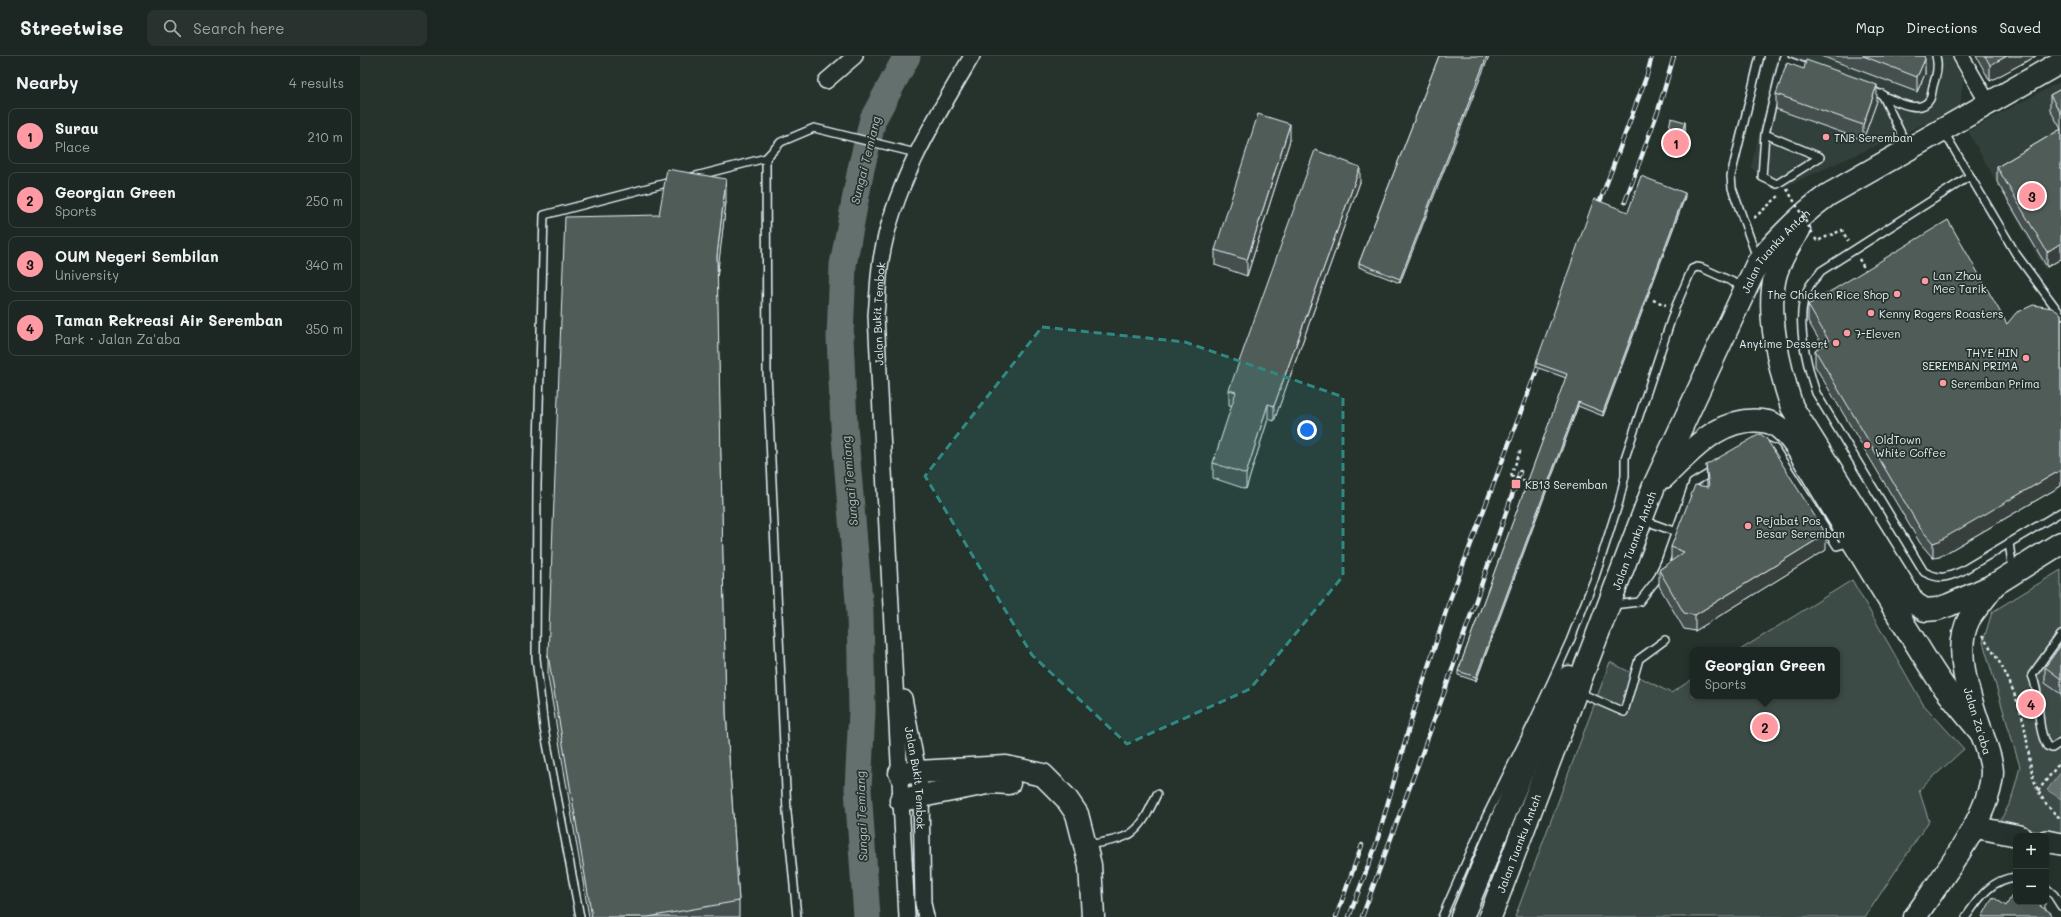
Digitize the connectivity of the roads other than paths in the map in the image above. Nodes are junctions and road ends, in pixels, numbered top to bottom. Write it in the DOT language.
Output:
graph roads {
  1 [pos="855,56"];
  2 [pos="972,56"];
  3 [pos="1760,56"];
  4 [pos="1936,56"];
  5 [pos="1962,56"];
  6 [pos="1784,58"];
  7 [pos="2061,62"];
  8 [pos="1818,72"];
  9 [pos="826,81"];
  10 [pos="1861,86"];
  11 [pos="1882,94"];
  12 [pos="1988,103"];
  13 [pos="1943,129"];
  14 [pos="1765,134"];
  15 [pos="1908,149"];
  16 [pos="916,153"];
  17 [pos="766,158"];
  18 [pos="1970,176"];
  19 [pos="1828,195"];
  20 [pos="1758,262"];
  21 [pos="1746,288"];
  22 [pos="2061,315"];
  23 [pos="1754,447"];
  24 [pos="1720,467"];
  25 [pos="1654,486"];
  26 [pos="2061,512"];
  27 [pos="1643,520"];
  28 [pos="1676,532"];
  29 [pos="1853,542"];
  30 [pos="2010,543"];
  31 [pos="2061,543"];
  32 [pos="2014,573"];
  33 [pos="1994,585"];
  34 [pos="1606,612"];
  35 [pos="2061,636"];
  36 [pos="1665,640"];
  37 [pos="2061,652"];
  38 [pos="2048,653"];
  39 [pos="1576,691"];
  40 [pos="1982,734"];
  41 [pos="2061,742"];
  42 [pos="909,773"];
  43 [pos="1157,794"];
  44 [pos="911,798"];
  45 [pos="1066,798"];
  46 [pos="1974,827"];
  47 [pos="2013,835"];
  48 [pos="2049,842"];
  49 [pos="2061,844"];
  50 [pos="1086,845"];
  51 [pos="2013,877"];
  52 [pos="2049,891"];
  53 [pos="2061,906"];
  54 [pos="580,917"];
  55 [pos="797,917"];
  56 [pos="907,917"];
  57 [pos="926,917"];
  58 [pos="1093,917"];
  59 [pos="1442,917"];
  60 [pos="1462,917"];
  61 [pos="1490,917"];
  62 [pos="1915,917"];
  63 [pos="1966,917"];
  1 -- 9 [label="street"];
  2 -- 16 [label="street, Jalan Bukit Tembok"];
  3 -- 20 [label="lane"];
  4 -- 11 [label="lane"];
  5 -- 12 [label="street"];
  6 -- 8 [label="lane"];
  6 -- 14 [label="lane"];
  7 -- 12 [label="highway"];
  10 -- 11 [label="lane"];
  11 -- 15 [label="lane"];
  12 -- 13 [label="highway"];
  13 -- 15 [label="highway"];
  13 -- 18 [label="lane"];
  14 -- 14 [label="lane"];
  15 -- 19 [label="highway"];
  16 -- 17 [label="lane"];
  16 -- 42 [label="street, Jalan Bukit Tembok"];
  17 -- 54 [label="lane"];
  17 -- 55 [label="lane"];
  18 -- 22 [label="lane"];
  18 -- 30 [label="lane"];
  19 -- 20 [label="highway, Jalan Tuanku Antah"];
  19 -- 33 [label="highway"];
  20 -- 21 [label="highway, Jalan Tuanku Antah"];
  21 -- 25 [label="highway, Jalan Tuanku Antah"];
  21 -- 59 [label="lane"];
  23 -- 29 [label="lane"];
  24 -- 28 [label="lane"];
  25 -- 27 [label="highway, Jalan Tuanku Antah"];
  25 -- 29 [label="highway"];
  26 -- 30 [label="lane"];
  27 -- 28 [label="lane"];
  27 -- 34 [label="highway, Jalan Tuanku Antah"];
  28 -- 34 [label="lane"];
  29 -- 40 [label="highway"];
  30 -- 32 [label="lane"];
  31 -- 32 [label="highway"];
  32 -- 33 [label="highway"];
  33 -- 40 [label="highway, Jalan Za'aba"];
  34 -- 39 [label="highway, Jalan Tuanku Antah"];
  34 -- 60 [label="highway"];
  35 -- 38 [label="lane"];
  36 -- 39 [label="lane"];
  37 -- 38 [label="lane"];
  38 -- 41 [label="lane"];
  39 -- 61 [label="highway, Jalan Tuanku Antah"];
  40 -- 46 [label="highway, Jalan Za'aba"];
  42 -- 44 [label="street, Jalan Bukit Tembok"];
  42 -- 45 [label="highway"];
  43 -- 50 [label="lane"];
  44 -- 45 [label="highway"];
  44 -- 56 [label="street, Jalan Bukit Tembok"];
  44 -- 57 [label="street, Jalan Bukit Tembok"];
  45 -- 50 [label="highway"];
  46 -- 47 [label="street"];
  46 -- 62 [label="highway, Jalan Za'aba"];
  48 -- 49 [label="street"];
  50 -- 58 [label="highway"];
  51 -- 63 [label="lane"];
  52 -- 53 [label="lane"];
}
